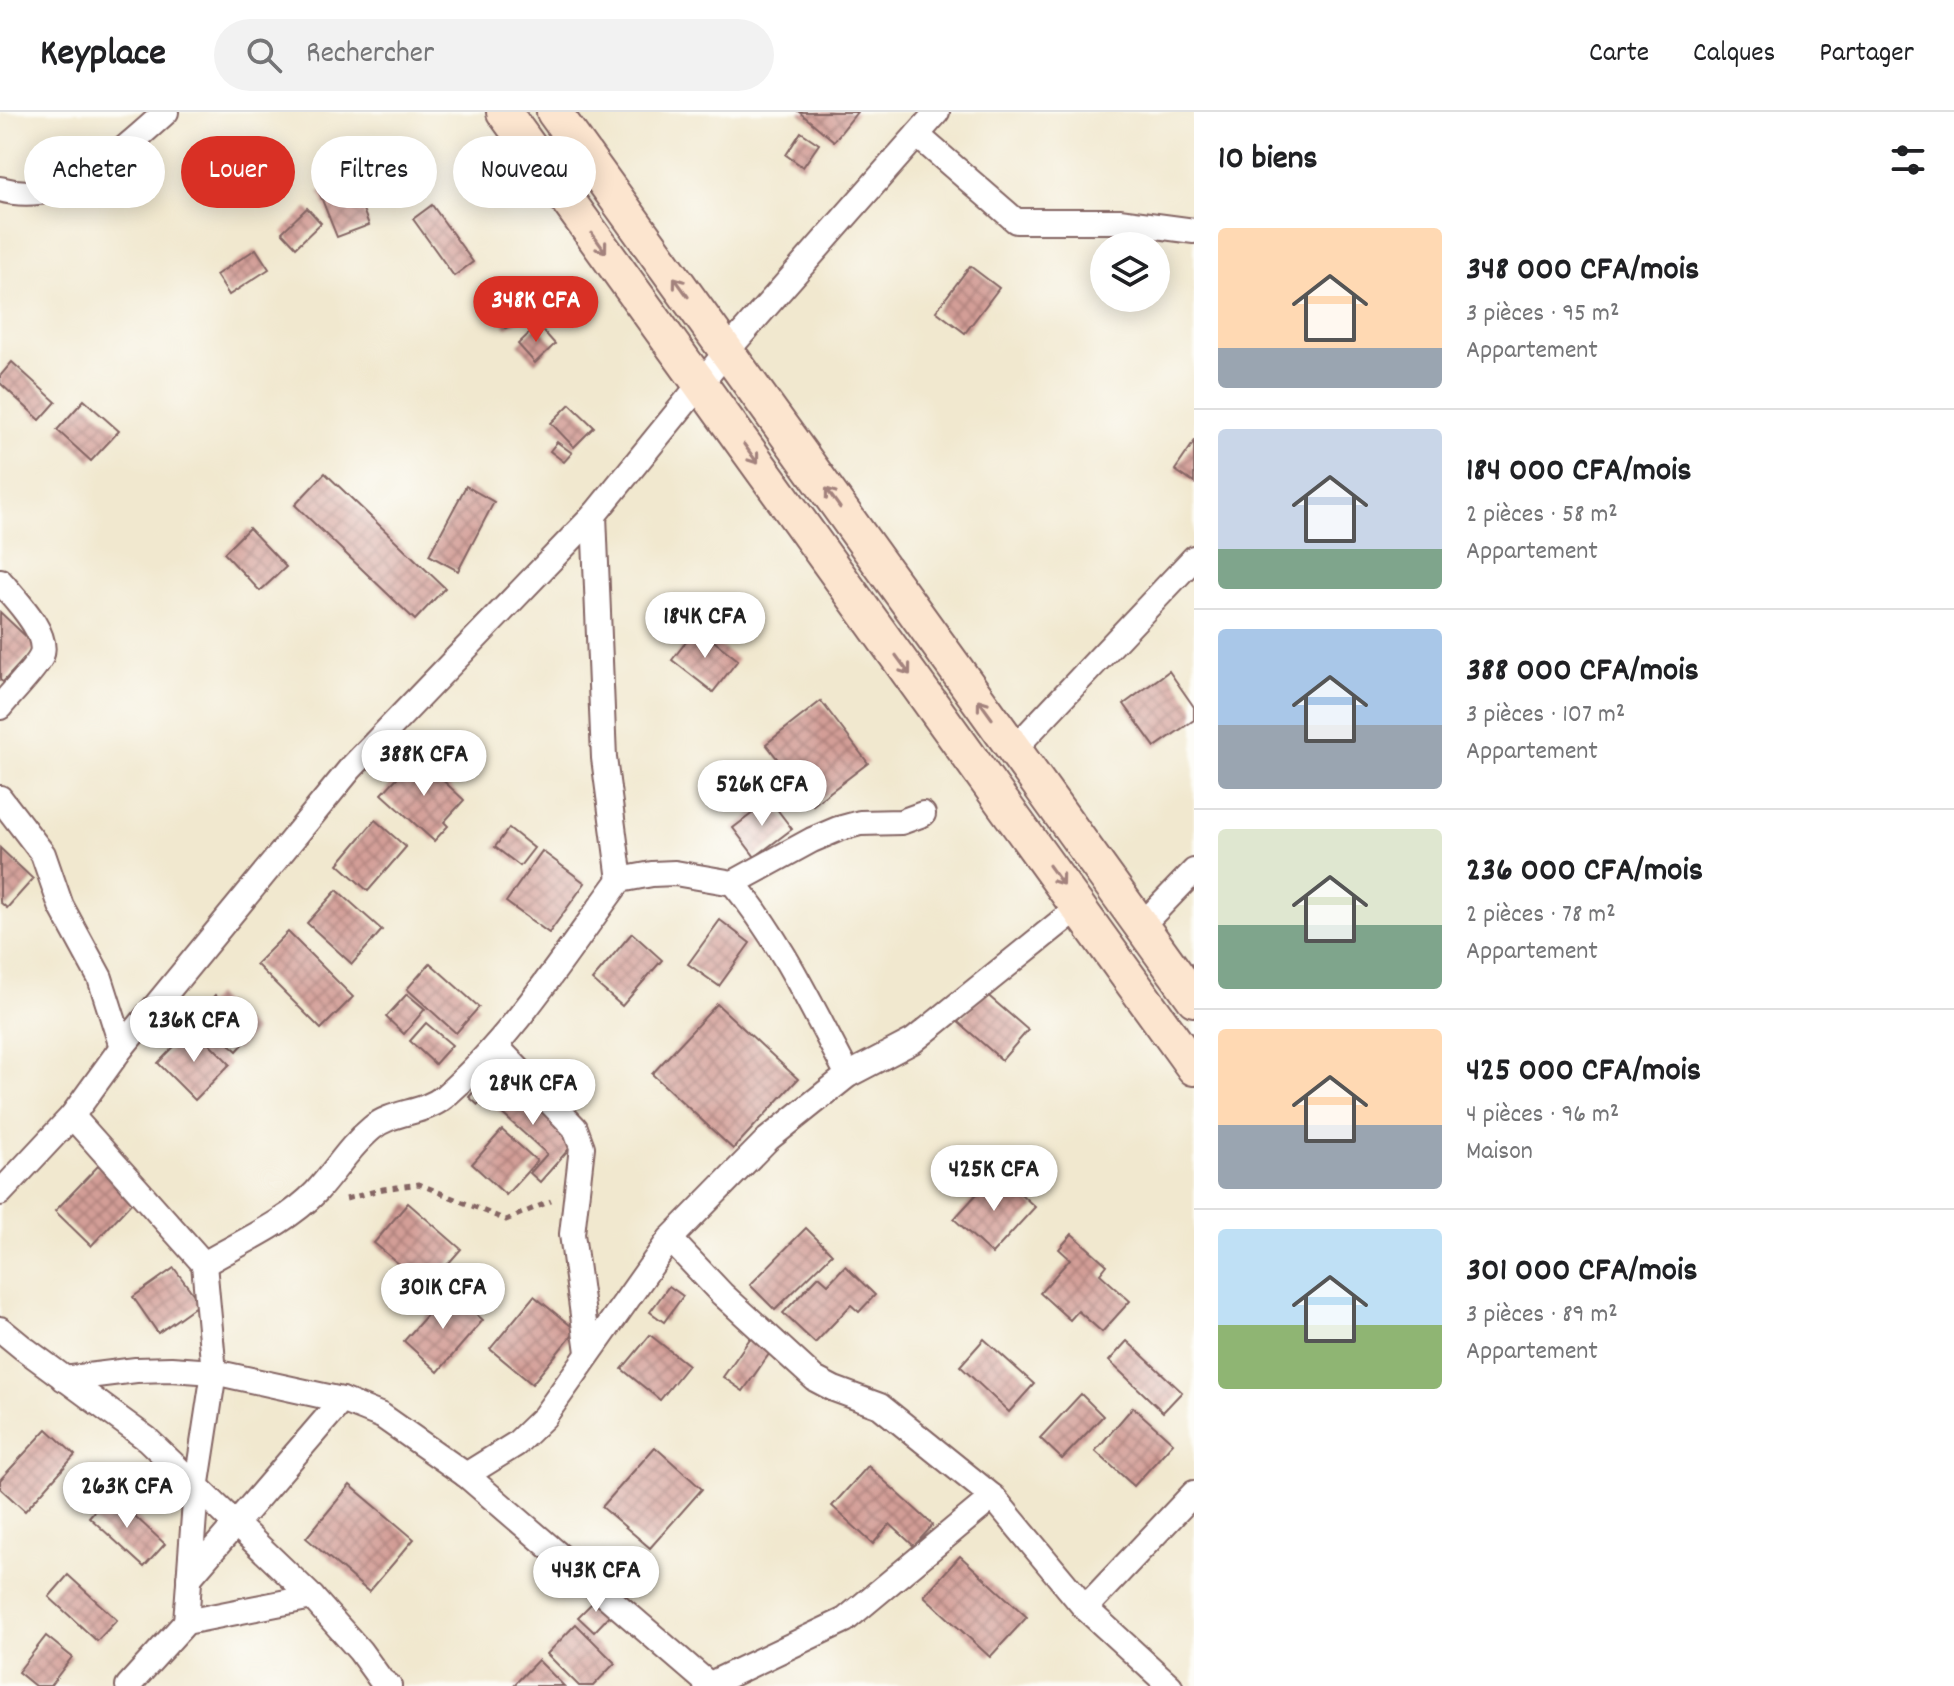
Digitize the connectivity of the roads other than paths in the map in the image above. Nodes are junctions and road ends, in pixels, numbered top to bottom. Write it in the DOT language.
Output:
graph roads {
  1 [pos="166,112"];
  2 [pos="504,112"];
  3 [pos="554,112"];
  4 [pos="937,112"];
  5 [pos="917,135"];
  6 [pos="0,189"];
  7 [pos="1194,231"];
  8 [pos="727,351"];
  9 [pos="700,383"];
  10 [pos="594,515"];
  11 [pos="1194,558"];
  12 [pos="0,581"];
  13 [pos="0,707"];
  14 [pos="1014,749"];
  15 [pos="0,798"];
  16 [pos="923,814"];
  17 [pos="1194,871"];
  18 [pos="620,880"];
  19 [pos="733,883"];
  20 [pos="1079,907"];
  21 [pos="1141,926"];
  22 [pos="1194,999"];
  23 [pos="496,1046"];
  24 [pos="122,1047"];
  25 [pos="1194,1068"];
  26 [pos="848,1075"];
  27 [pos="72,1116"];
  28 [pos="2,1187"];
  29 [pos="670,1239"];
  30 [pos="204,1264"];
  31 [pos="0,1329"];
  32 [pos="588,1352"];
  33 [pos="214,1372"];
  34 [pos="64,1379"];
  35 [pos="342,1400"];
  36 [pos="466,1475"];
  37 [pos="196,1489"];
  38 [pos="1194,1493"];
  39 [pos="993,1497"];
  40 [pos="236,1524"];
  41 [pos="189,1578"];
  42 [pos="312,1597"];
  43 [pos="1085,1608"];
  44 [pos="186,1622"];
  45 [pos="708,1685"];
  46 [pos="128,1686"];
  47 [pos="389,1686"];
  48 [pos="1170,1686"];
  1 -- 6 [label="street"];
  2 -- 9 [label="main road, one-way"];
  8 -- 3 [label="main road, one-way"];
  4 -- 5 [label="street"];
  5 -- 7 [label="street"];
  5 -- 8 [label="street"];
  8 -- 9 [label="street"];
  14 -- 8 [label="main road, one-way"];
  9 -- 10 [label="street"];
  9 -- 20 [label="main road, one-way"];
  10 -- 18 [label="street"];
  10 -- 24 [label="street"];
  11 -- 14 [label="street"];
  12 -- 13 [label="street"];
  14 -- 21 [label="main road"];
  15 -- 24 [label="street"];
  16 -- 19 [label="street"];
  17 -- 21 [label="street"];
  18 -- 19 [label="street"];
  18 -- 23 [label="street"];
  19 -- 26 [label="street"];
  20 -- 25 [label="main road"];
  20 -- 26 [label="street"];
  21 -- 22 [label="main road"];
  23 -- 30 [label="street"];
  23 -- 32 [label="street"];
  24 -- 27 [label="street"];
  26 -- 29 [label="street"];
  27 -- 28 [label="street"];
  27 -- 30 [label="street"];
  29 -- 32 [label="street"];
  29 -- 39 [label="street"];
  30 -- 33 [label="street"];
  31 -- 34 [label="street"];
  32 -- 36 [label="street"];
  33 -- 34 [label="street"];
  33 -- 35 [label="street"];
  33 -- 37 [label="street"];
  34 -- 37 [label="street"];
  35 -- 36 [label="street"];
  35 -- 40 [label="street"];
  36 -- 45 [label="street"];
  37 -- 40 [label="street"];
  37 -- 41 [label="street"];
  38 -- 43 [label="street"];
  39 -- 43 [label="street"];
  39 -- 45 [label="street"];
  40 -- 41 [label="street"];
  40 -- 42 [label="street"];
  41 -- 44 [label="street"];
  42 -- 44 [label="street"];
  42 -- 47 [label="street"];
  43 -- 48 [label="street"];
  44 -- 46 [label="street"];
}
